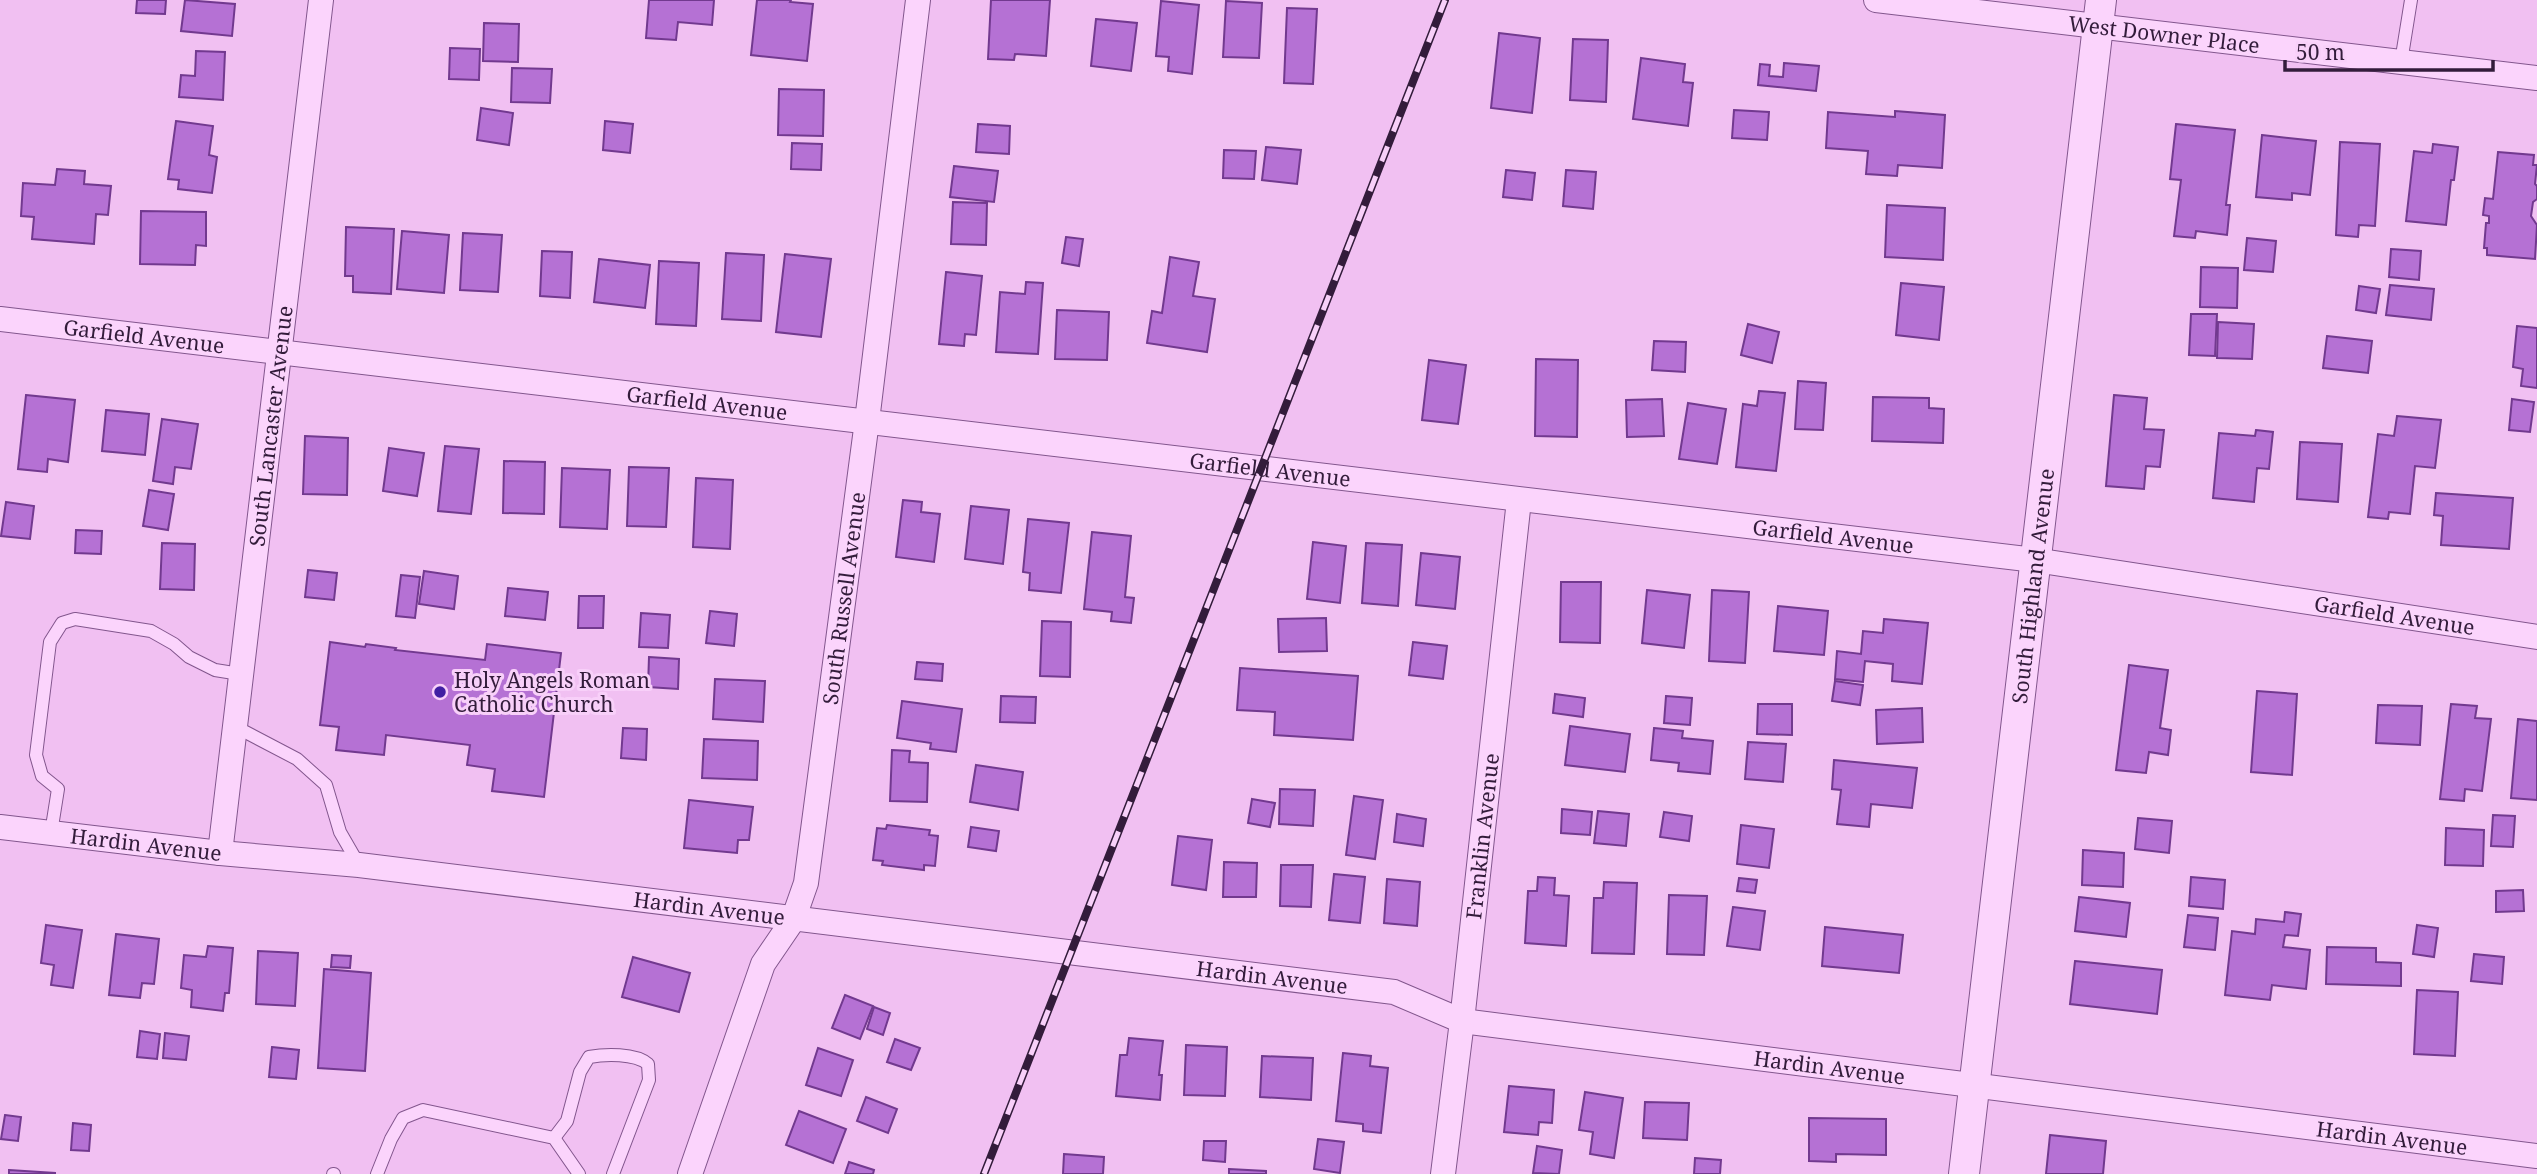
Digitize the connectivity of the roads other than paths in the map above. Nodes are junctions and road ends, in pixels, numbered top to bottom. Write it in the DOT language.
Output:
graph roads {
  1 [pos="321,0"];
  2 [pos="918,0"];
  3 [pos="1875,0"];
  4 [pos="2411,0"];
  5 [pos="2099,13"];
  6 [pos="2401,62"];
  7 [pos="2537,78"];
  8 [pos="0,319"];
  9 [pos="279,352"];
  10 [pos="867,421"];
  11 [pos="1519,500"];
  12 [pos="2035,560"];
  13 [pos="2537,637"];
  14 [pos="240,674"];
  15 [pos="234,726"];
  16 [pos="0,827"];
  17 [pos="51,833"];
  18 [pos="219,852"];
  19 [pos="359,866"];
  20 [pos="793,920"];
  21 [pos="1462,1021"];
  22 [pos="1974,1085"];
  23 [pos="554,1138"];
  24 [pos="2537,1156"];
  25 [pos="377,1174"];
  26 [pos="579,1174"];
  27 [pos="613,1174"];
  28 [pos="690,1174"];
  29 [pos="1443,1174"];
  30 [pos="1964,1174"];
  1 -- 9 [label="street, South Lancaster Avenue"];
  2 -- 10 [label="street, South Russell Avenue"];
  3 -- 5 [label="street, West Downer Place"];
  4 -- 6 [label="lane"];
  5 -- 6 [label="street, West Downer Place"];
  5 -- 12 [label="street, South Highland Avenue"];
  6 -- 7 [label="street, West Downer Place"];
  8 -- 9 [label="street, Garfield Avenue"];
  9 -- 10 [label="street, Garfield Avenue"];
  9 -- 14 [label="street, South Lancaster Avenue"];
  10 -- 11 [label="street, Garfield Avenue"];
  10 -- 20 [label="street, South Russell Avenue"];
  11 -- 12 [label="street, Garfield Avenue"];
  11 -- 21 [label="street, Franklin Avenue"];
  12 -- 13 [label="street, Garfield Avenue"];
  12 -- 22 [label="street, South Highland Avenue"];
  14 -- 15 [label="street, South Lancaster Avenue"];
  14 -- 17 [label="lane"];
  15 -- 18 [label="street, South Lancaster Avenue"];
  15 -- 19 [label="lane"];
  16 -- 17 [label="street, Hardin Avenue"];
  17 -- 18 [label="street, Hardin Avenue"];
  18 -- 19 [label="street, Hardin Avenue"];
  19 -- 20 [label="street, Hardin Avenue"];
  20 -- 21 [label="street, Hardin Avenue"];
  20 -- 28 [label="street, South Russell Avenue"];
  21 -- 22 [label="street, Hardin Avenue"];
  21 -- 29 [label="street, Franklin Avenue"];
  22 -- 24 [label="street, Hardin Avenue"];
  22 -- 30 [label="street, South Highland Avenue"];
  23 -- 25 [label="lane"];
  23 -- 26 [label="lane"];
  23 -- 27 [label="lane"];
}
